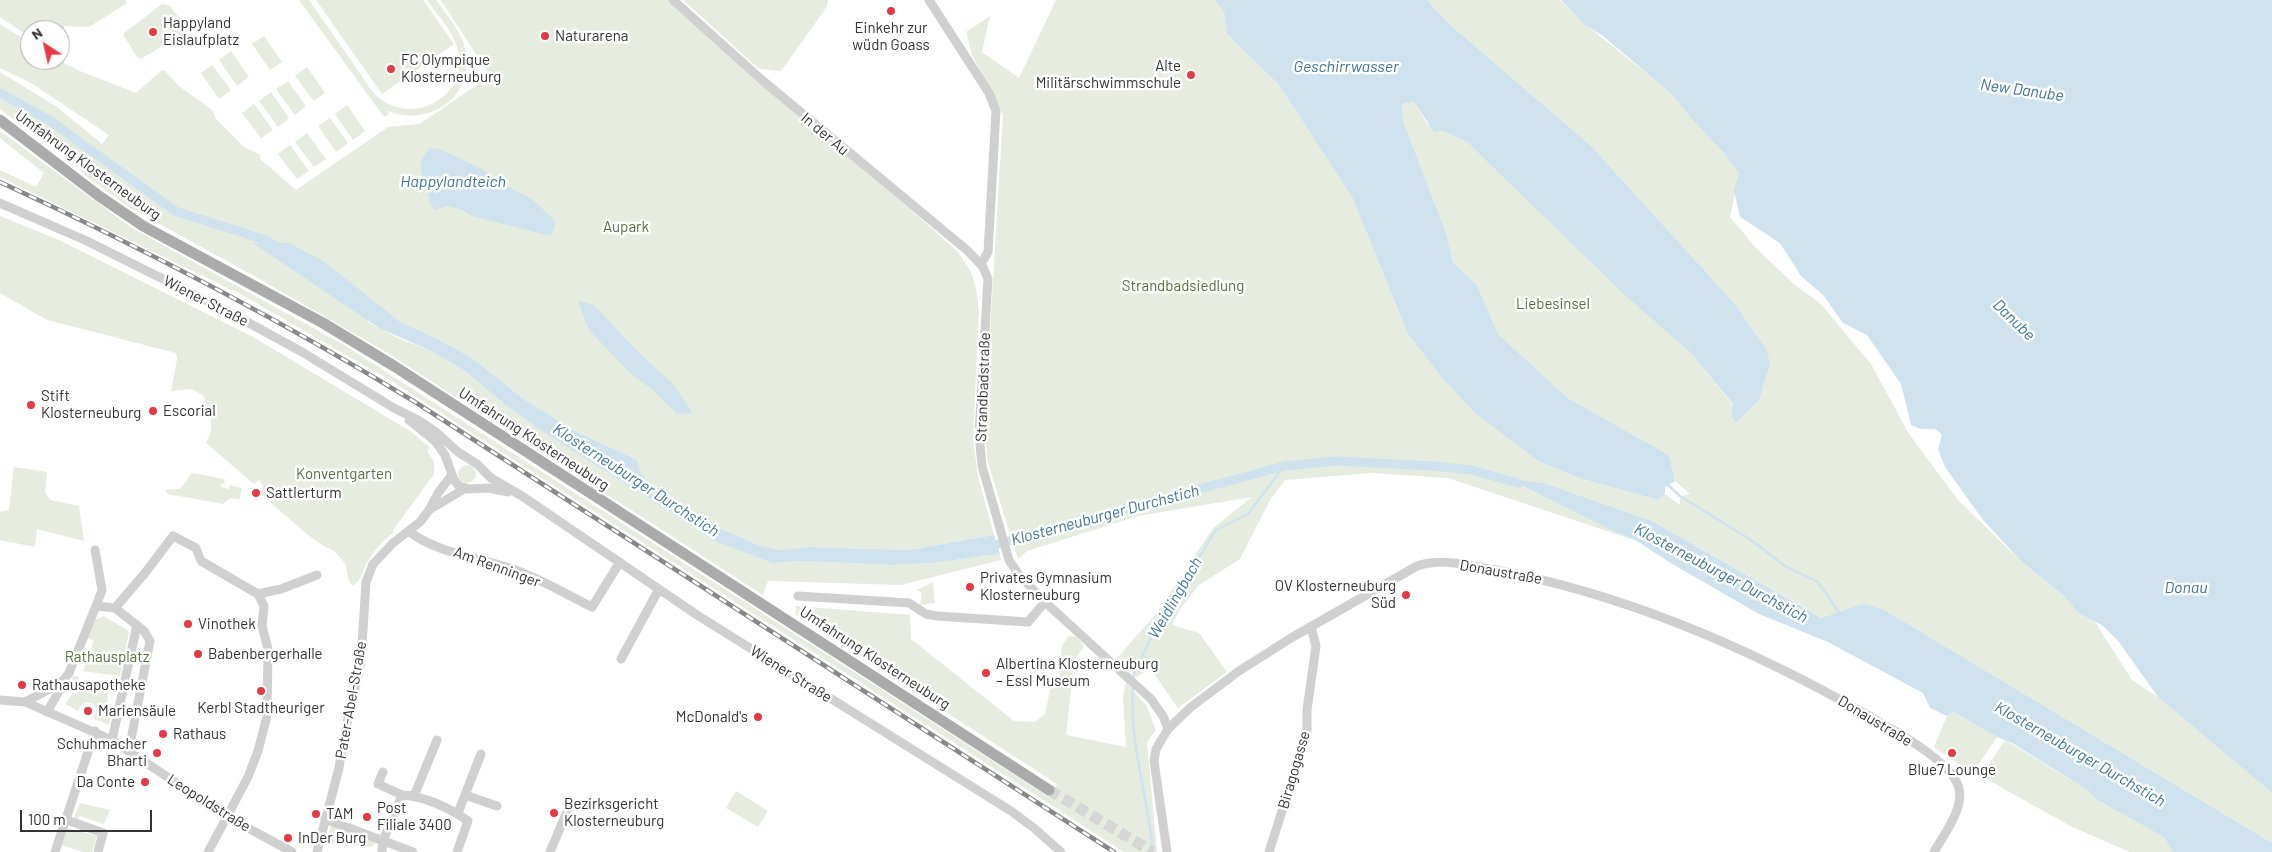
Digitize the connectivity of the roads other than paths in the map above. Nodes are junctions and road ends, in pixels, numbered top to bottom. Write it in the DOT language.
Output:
graph roads {
  1 [pos="673,0"];
  2 [pos="930,0"];
  3 [pos="0,120"];
  4 [pos="0,203"];
  5 [pos="981,264"];
  6 [pos="405,414"];
  7 [pos="471,461"];
  8 [pos="481,469"];
  9 [pos="452,473"];
  10 [pos="470,488"];
  11 [pos="522,496"];
  12 [pos="429,510"];
  13 [pos="409,531"];
  14 [pos="96,550"];
  15 [pos="620,562"];
  16 [pos="316,575"];
  17 [pos="658,589"];
  18 [pos="258,594"];
  19 [pos="798,596"];
  20 [pos="1045,602"];
  21 [pos="96,606"];
  22 [pos="115,608"];
  23 [pos="137,625"];
  24 [pos="1312,631"];
  25 [pos="621,659"];
  26 [pos="61,683"];
  27 [pos="0,700"];
  28 [pos="25,702"];
  29 [pos="47,712"];
  30 [pos="1168,729"];
  31 [pos="95,731"];
  32 [pos="112,740"];
  33 [pos="437,740"];
  34 [pos="128,750"];
  35 [pos="481,754"];
  36 [pos="383,772"];
  37 [pos="1049,790"];
  38 [pos="402,795"];
  39 [pos="465,795"];
  40 [pos="414,796"];
  41 [pos="497,806"];
  42 [pos="568,809"];
  43 [pos="458,813"];
  44 [pos="226,816"];
  45 [pos="326,819"];
  46 [pos="67,820"];
  47 [pos="383,841"];
  48 [pos="55,852"];
  49 [pos="98,852"];
  50 [pos="208,852"];
  51 [pos="292,852"];
  52 [pos="317,852"];
  53 [pos="382,852"];
  54 [pos="413,852"];
  55 [pos="457,852"];
  56 [pos="550,852"];
  57 [pos="1060,852"];
  58 [pos="1167,852"];
  59 [pos="1269,852"];
  60 [pos="1934,852"];
  1 -- 5 [label="street, In der Au"];
  2 -- 5 [label="street"];
  3 -- 37 [label="main road, Umfahrung Klosterneuburg"];
  4 -- 6 [label="street, Wiener Straße"];
  5 -- 20 [label="street, Strandbadstraße"];
  6 -- 7 [label="street, Wiener Straße"];
  6 -- 9 [label="street, Wiener Straße"];
  7 -- 8 [label="street, Wiener Straße"];
  7 -- 9 [label="street"];
  8 -- 10 [label="street"];
  8 -- 11 [label="street, Wiener Straße"];
  9 -- 10 [label="street, Wiener Straße"];
  9 -- 12 [label="street, Pater-Abel-Straße"];
  10 -- 11 [label="street, Wiener Straße"];
  10 -- 12 [label="street, Pater-Abel-Straße"];
  11 -- 15 [label="street, Wiener Straße"];
  12 -- 13 [label="street, Pater-Abel-Straße"];
  13 -- 15 [label="street, Am Renninger"];
  13 -- 45 [label="street, Pater-Abel-Straße"];
  14 -- 21 [label="street"];
  15 -- 17 [label="street, Wiener Straße"];
  16 -- 18 [label="street"];
  17 -- 25 [label="street"];
  17 -- 57 [label="street, Wiener Straße"];
  18 -- 22 [label="street"];
  18 -- 44 [label="street"];
  19 -- 20 [label="street"];
  20 -- 30 [label="street, Strandbadstraße"];
  21 -- 22 [label="street"];
  21 -- 26 [label="street"];
  22 -- 23 [label="street"];
  23 -- 32 [label="street"];
  23 -- 34 [label="street"];
  24 -- 30 [label="street, Donaustraße"];
  24 -- 59 [label="street, Biragogasse"];
  24 -- 60 [label="street, Donaustraße"];
  26 -- 28 [label="street"];
  26 -- 29 [label="street"];
  27 -- 28 [label="street"];
  28 -- 29 [label="street"];
  29 -- 31 [label="street"];
  30 -- 58 [label="street, Donaustraße"];
  31 -- 32 [label="street"];
  31 -- 46 [label="street"];
  32 -- 34 [label="street"];
  33 -- 40 [label="street"];
  34 -- 44 [label="street, Leopoldstraße"];
  35 -- 39 [label="street"];
  36 -- 38 [label="street"];
  38 -- 40 [label="street"];
  38 -- 47 [label="street"];
  39 -- 41 [label="street"];
  39 -- 43 [label="street"];
  40 -- 43 [label="street"];
  42 -- 56 [label="street"];
  43 -- 55 [label="street"];
  44 -- 50 [label="street"];
  44 -- 51 [label="street, Leopoldstraße"];
  45 -- 47 [label="street"];
  45 -- 52 [label="street, Pater-Abel-Straße"];
  46 -- 48 [label="street"];
  46 -- 49 [label="street"];
  47 -- 53 [label="street"];
  47 -- 54 [label="street"];
}
